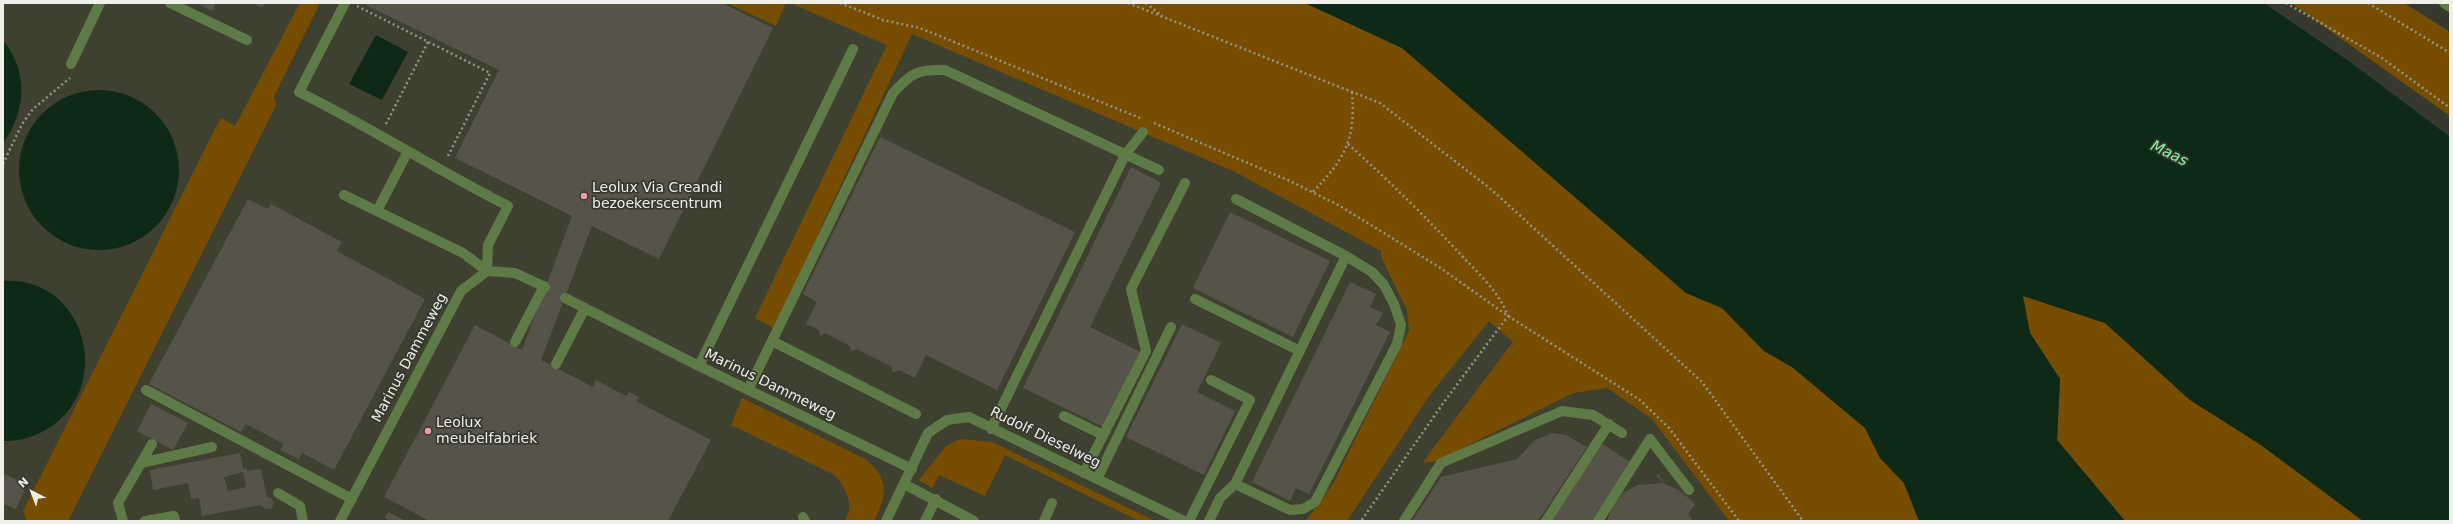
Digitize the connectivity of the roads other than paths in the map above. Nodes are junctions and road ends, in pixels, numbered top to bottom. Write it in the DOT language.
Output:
graph roads {
  1 [pos="100,3"];
  2 [pos="170,3"];
  3 [pos="345,3"];
  4 [pos="2444,3"];
  5 [pos="2450,7"];
  6 [pos="247,40"];
  7 [pos="853,49"];
  8 [pos="71,64"];
  9 [pos="1143,132"];
  10 [pos="407,153"];
  11 [pos="1125,154"];
  12 [pos="1159,170"];
  13 [pos="1185,183"];
  14 [pos="344,195"];
  15 [pos="1236,199"];
  16 [pos="377,211"];
  17 [pos="1346,256"];
  18 [pos="487,271"];
  19 [pos="565,298"];
  20 [pos="1195,299"];
  21 [pos="585,308"];
  22 [pos="1171,327"];
  23 [pos="772,341"];
  24 [pos="515,342"];
  25 [pos="1300,351"];
  26 [pos="556,364"];
  27 [pos="699,366"];
  28 [pos="1211,380"];
  29 [pos="146,390"];
  30 [pos="748,390"];
  31 [pos="916,414"];
  32 [pos="1064,416"];
  33 [pos="1609,424"];
  34 [pos="991,428"];
  35 [pos="1622,433"];
  36 [pos="1104,435"];
  37 [pos="152,444"];
  38 [pos="212,447"];
  39 [pos="141,463"];
  40 [pos="912,469"];
  41 [pos="1084,473"];
  42 [pos="1096,479"];
  43 [pos="904,484"];
  44 [pos="1235,484"];
  45 [pos="1689,490"];
  46 [pos="278,493"];
  47 [pos="352,499"];
  48 [pos="936,499"];
  49 [pos="1052,503"];
  50 [pos="123,521"];
  51 [pos="145,521"];
  52 [pos="175,521"];
  53 [pos="303,521"];
  54 [pos="340,521"];
  55 [pos="886,521"];
  56 [pos="925,521"];
  57 [pos="974,521"];
  58 [pos="1044,521"];
  59 [pos="1184,521"];
  60 [pos="1189,521"];
  61 [pos="1209,521"];
  62 [pos="1404,521"];
  63 [pos="1546,521"];
  64 [pos="1598,521"];
  1 -- 8 [label="street"];
  2 -- 6 [label="street"];
  3 -- 10 [label="street"];
  4 -- 5 [label="street"];
  7 -- 27 [label="street"];
  9 -- 11 [label="street"];
  10 -- 16 [label="street"];
  10 -- 18 [label="street"];
  11 -- 12 [label="street"];
  11 -- 23 [label="street"];
  11 -- 34 [label="street"];
  13 -- 36 [label="street"];
  14 -- 16 [label="street"];
  15 -- 17 [label="street"];
  16 -- 18 [label="street"];
  17 -- 25 [label="street"];
  17 -- 44 [label="street"];
  18 -- 24 [label="street"];
  18 -- 47 [label="street, Marinus Dammeweg"];
  19 -- 21 [label="street, Marinus Dammeweg"];
  20 -- 25 [label="street"];
  21 -- 26 [label="street"];
  21 -- 27 [label="street, Marinus Dammeweg"];
  22 -- 42 [label="street"];
  23 -- 30 [label="street"];
  23 -- 31 [label="street"];
  25 -- 44 [label="street"];
  27 -- 30 [label="street, Marinus Dammeweg"];
  28 -- 60 [label="street"];
  29 -- 47 [label="street"];
  30 -- 40 [label="street, Marinus Dammeweg"];
  32 -- 36 [label="street"];
  33 -- 35 [label="street"];
  33 -- 62 [label="street"];
  33 -- 63 [label="street"];
  34 -- 40 [label="street, Rudolf Dieselweg"];
  34 -- 41 [label="street, Rudolf Dieselweg"];
  36 -- 41 [label="street"];
  37 -- 39 [label="street"];
  38 -- 39 [label="street"];
  39 -- 50 [label="street"];
  40 -- 43 [label="street"];
  41 -- 42 [label="street, Rudolf Dieselweg"];
  42 -- 59 [label="street, Rudolf Dieselweg"];
  43 -- 48 [label="street"];
  43 -- 55 [label="street"];
  44 -- 61 [label="street"];
  45 -- 64 [label="street"];
  46 -- 53 [label="street"];
  47 -- 54 [label="street, Marinus Dammeweg"];
  48 -- 56 [label="street"];
  48 -- 57 [label="street"];
  49 -- 58 [label="street"];
  51 -- 52 [label="street"];
}
